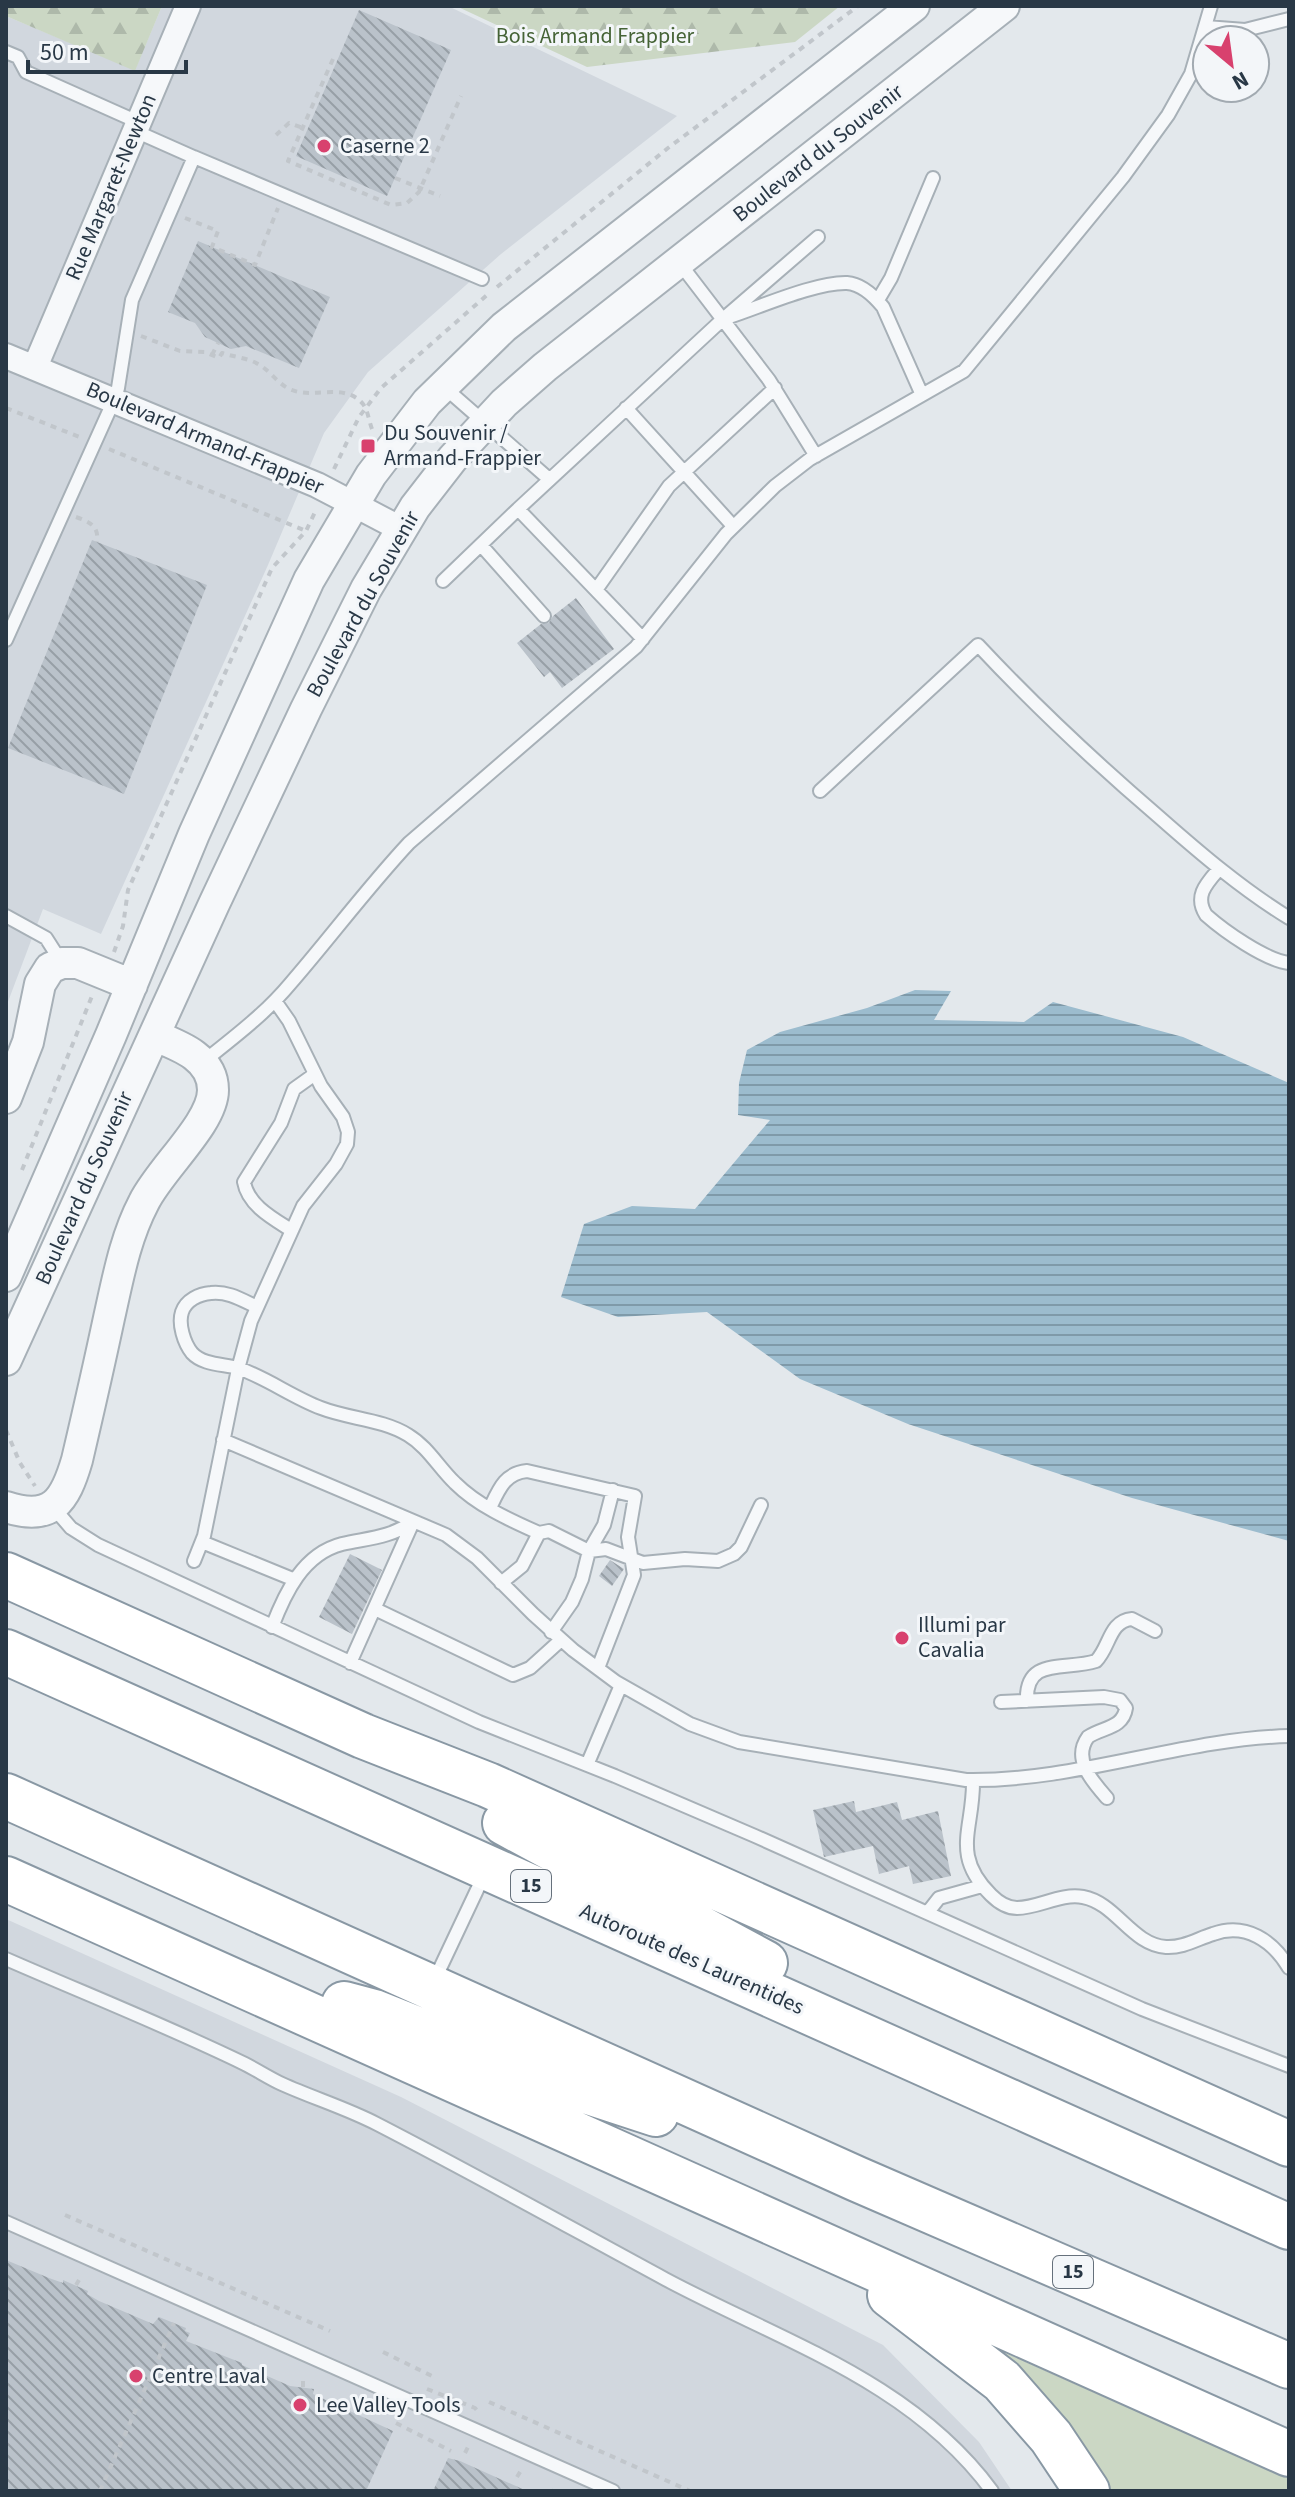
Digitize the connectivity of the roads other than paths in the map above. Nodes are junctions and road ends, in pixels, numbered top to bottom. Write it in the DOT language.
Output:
graph roads {
  1 [pos="188,6"];
  2 [pos="914,6"];
  3 [pos="1004,6"];
  4 [pos="1289,19"];
  5 [pos="1269,24"];
  6 [pos="6,52"];
  7 [pos="1191,72"];
  8 [pos="137,126"];
  9 [pos="198,159"];
  10 [pos="933,178"];
  11 [pos="818,237"];
  12 [pos="678,261"];
  13 [pos="482,279"];
  14 [pos="878,300"];
  15 [pos="723,319"];
  16 [pos="6,356"];
  17 [pos="35,367"];
  18 [pos="442,385"];
  19 [pos="775,388"];
  20 [pos="922,395"];
  21 [pos="114,400"];
  22 [pos="626,408"];
  23 [pos="486,422"];
  24 [pos="816,456"];
  25 [pos="683,472"];
  26 [pos="549,479"];
  27 [pos="353,501"];
  28 [pos="518,509"];
  29 [pos="733,526"];
  30 [pos="401,529"];
  31 [pos="481,545"];
  32 [pos="443,581"];
  33 [pos="596,590"];
  34 [pos="544,616"];
  35 [pos="643,639"];
  36 [pos="6,640"];
  37 [pos="820,791"];
  38 [pos="1219,869"];
  39 [pos="6,916"];
  40 [pos="1289,918"];
  41 [pos="62,963"];
  42 [pos="1289,963"];
  43 [pos="132,985"];
  44 [pos="275,1001"];
  45 [pos="155,1036"];
  46 [pos="203,1062"];
  47 [pos="315,1074"];
  48 [pos="6,1098"];
  49 [pos="291,1230"];
  50 [pos="6,1276"];
  51 [pos="257,1307"];
  52 [pos="6,1360"];
  53 [pos="238,1369"];
  54 [pos="223,1440"];
  55 [pos="613,1490"];
  56 [pos="761,1505"];
  57 [pos="52,1506"];
  58 [pos="6,1507"];
  59 [pos="490,1508"];
  60 [pos="413,1522"];
  61 [pos="539,1533"];
  62 [pos="202,1542"];
  63 [pos="589,1551"];
  64 [pos="633,1558"];
  65 [pos="194,1561"];
  66 [pos="6,1575"];
  67 [pos="295,1580"];
  68 [pos="501,1583"];
  69 [pos="375,1609"];
  70 [pos="272,1627"];
  71 [pos="1155,1631"];
  72 [pos="556,1636"];
  73 [pos="6,1652"];
  74 [pos="350,1663"];
  75 [pos="598,1668"];
  76 [pos="621,1685"];
  77 [pos="1027,1701"];
  78 [pos="1001,1702"];
  79 [pos="363,1736"];
  80 [pos="1289,1736"];
  81 [pos="587,1765"];
  82 [pos="1085,1769"];
  83 [pos="973,1780"];
  84 [pos="6,1796"];
  85 [pos="1107,1798"];
  86 [pos="487,1867"];
  87 [pos="6,1879"];
  88 [pos="982,1886"];
  89 [pos="928,1912"];
  90 [pos="184,1958"];
  91 [pos="6,1959"];
  92 [pos="1289,1968"];
  93 [pos="432,1986"];
  94 [pos="1097,2058"];
  95 [pos="1289,2066"];
  96 [pos="1289,2112"];
  97 [pos="1054,2122"];
  98 [pos="1289,2144"];
  99 [pos="857,2179"];
  100 [pos="6,2222"];
  101 [pos="1289,2227"];
  102 [pos="827,2248"];
  103 [pos="1289,2366"];
  104 [pos="1289,2454"];
  105 [pos="613,2491"];
  106 [pos="992,2491"];
  107 [pos="1087,2491"];
  1 -- 8 [label="street, Rue Margaret-Newton"];
  2 -- 18 [label="street, Boulevard du Souvenir"];
  3 -- 12 [label="street, Boulevard du Souvenir"];
  4 -- 5 [label="lane"];
  6 -- 8 [label="lane"];
  7 -- 20 [label="lane"];
  8 -- 9 [label="lane"];
  8 -- 17 [label="street, Rue Margaret-Newton"];
  9 -- 13 [label="lane"];
  9 -- 21 [label="lane"];
  10 -- 14 [label="lane"];
  11 -- 15 [label="lane"];
  12 -- 15 [label="lane"];
  12 -- 23 [label="street, Boulevard du Souvenir"];
  14 -- 15 [label="lane"];
  14 -- 20 [label="lane"];
  15 -- 19 [label="lane"];
  15 -- 22 [label="lane"];
  16 -- 17 [label="street, Boulevard Armand-Frappier"];
  17 -- 21 [label="street, Boulevard Armand-Frappier"];
  18 -- 23 [label="lane"];
  18 -- 27 [label="street, Boulevard du Souvenir"];
  19 -- 24 [label="lane"];
  19 -- 25 [label="lane"];
  20 -- 24 [label="lane"];
  21 -- 27 [label="street, Boulevard Armand-Frappier"];
  21 -- 36 [label="lane"];
  22 -- 25 [label="lane"];
  22 -- 26 [label="lane"];
  23 -- 26 [label="lane"];
  23 -- 30 [label="street, Boulevard du Souvenir"];
  24 -- 29 [label="lane"];
  25 -- 29 [label="lane"];
  25 -- 33 [label="lane"];
  26 -- 28 [label="lane"];
  27 -- 30 [label="street, Boulevard Armand-Frappier"];
  27 -- 43 [label="street, Boulevard du Souvenir"];
  28 -- 31 [label="lane"];
  28 -- 33 [label="lane"];
  29 -- 35 [label="lane"];
  30 -- 45 [label="street, Boulevard du Souvenir"];
  31 -- 32 [label="lane"];
  31 -- 34 [label="lane"];
  33 -- 35 [label="lane"];
  35 -- 44 [label="lane"];
  37 -- 38 [label="lane"];
  38 -- 40 [label="lane"];
  38 -- 42 [label="lane"];
  39 -- 41 [label="lane"];
  41 -- 43 [label="street"];
  41 -- 48 [label="street"];
  43 -- 50 [label="street, Boulevard du Souvenir"];
  44 -- 46 [label="lane"];
  44 -- 47 [label="lane"];
  45 -- 46 [label="street"];
  45 -- 52 [label="street, Boulevard du Souvenir"];
  46 -- 57 [label="street"];
  47 -- 49 [label="lane"];
  47 -- 49 [label="lane"];
  49 -- 51 [label="lane"];
  51 -- 53 [label="lane"];
  51 -- 53 [label="lane"];
  53 -- 54 [label="lane"];
  53 -- 59 [label="lane"];
  54 -- 60 [label="lane"];
  54 -- 62 [label="lane"];
  55 -- 59 [label="lane"];
  55 -- 63 [label="lane"];
  55 -- 64 [label="lane"];
  56 -- 64 [label="lane"];
  57 -- 58 [label="street"];
  57 -- 70 [label="lane"];
  59 -- 61 [label="lane"];
  60 -- 67 [label="lane"];
  60 -- 68 [label="lane"];
  60 -- 69 [label="lane"];
  61 -- 63 [label="lane"];
  61 -- 68 [label="lane"];
  62 -- 65 [label="lane"];
  62 -- 67 [label="lane"];
  63 -- 64 [label="lane"];
  63 -- 72 [label="lane"];
  64 -- 75 [label="lane"];
  66 -- 79 [label="highway"];
  67 -- 70 [label="lane"];
  68 -- 72 [label="lane"];
  69 -- 72 [label="lane"];
  69 -- 74 [label="lane"];
  70 -- 74 [label="lane"];
  71 -- 77 [label="lane"];
  72 -- 75 [label="lane"];
  73 -- 86 [label="highway, Autoroute des Laurentides / 15"];
  74 -- 81 [label="lane"];
  75 -- 76 [label="lane"];
  76 -- 81 [label="lane"];
  76 -- 83 [label="lane"];
  77 -- 78 [label="lane"];
  77 -- 82 [label="lane"];
  79 -- 94 [label="highway"];
  79 -- 97 [label="highway"];
  80 -- 82 [label="lane"];
  81 -- 89 [label="lane"];
  82 -- 83 [label="lane"];
  82 -- 85 [label="lane"];
  83 -- 88 [label="lane"];
  84 -- 93 [label="highway, 15"];
  86 -- 93 [label="lane"];
  86 -- 97 [label="highway, Autoroute des Laurentides / 15"];
  87 -- 90 [label="highway"];
  88 -- 89 [label="lane"];
  88 -- 92 [label="lane"];
  89 -- 95 [label="lane"];
  90 -- 99 [label="highway"];
  90 -- 102 [label="highway"];
  91 -- 106 [label="lane"];
  93 -- 99 [label="highway, 15"];
  94 -- 96 [label="highway"];
  94 -- 98 [label="highway"];
  97 -- 101 [label="highway, Autoroute des Laurentides / 15"];
  99 -- 103 [label="highway, 15"];
  100 -- 105 [label="lane"];
  102 -- 104 [label="highway"];
  102 -- 107 [label="highway"];
}
